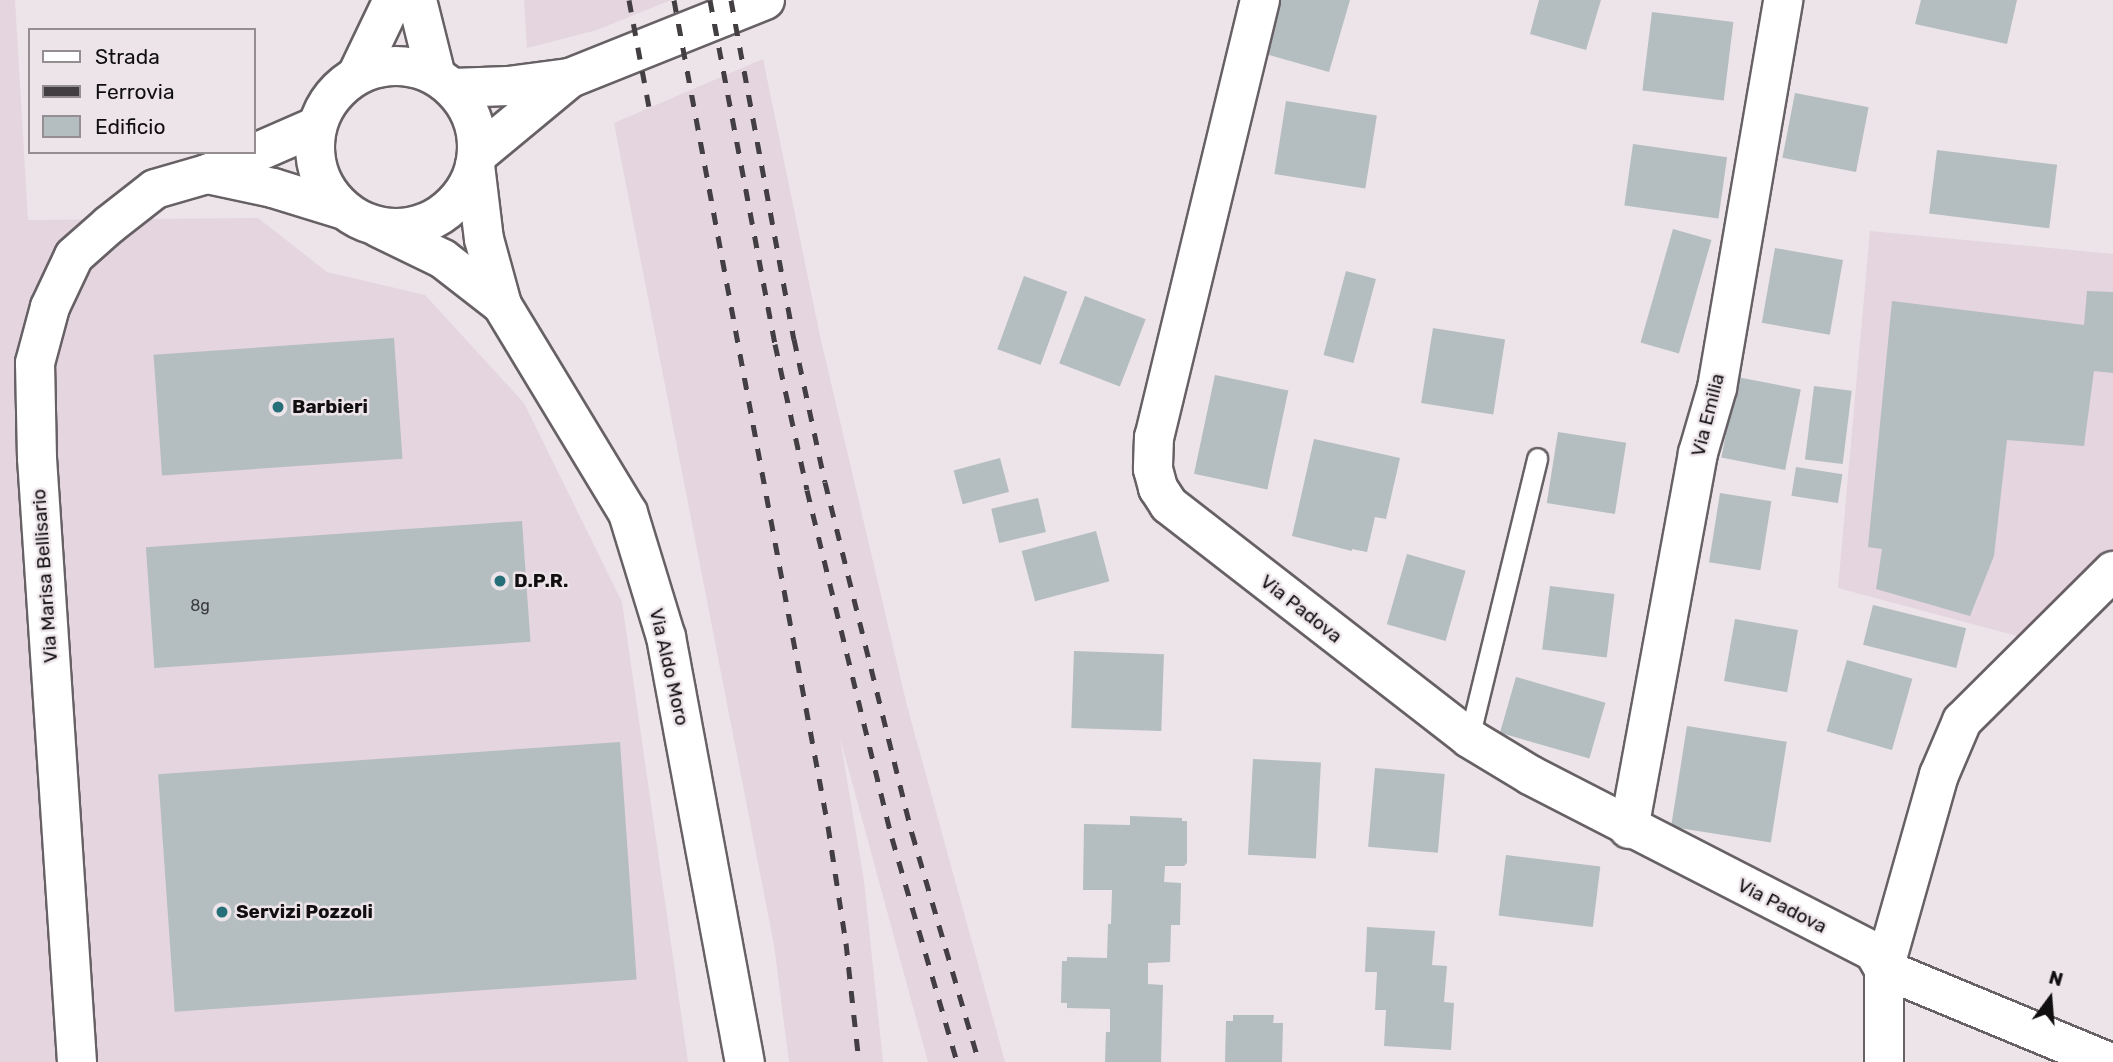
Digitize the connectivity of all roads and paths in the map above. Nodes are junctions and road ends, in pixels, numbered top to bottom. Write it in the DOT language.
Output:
graph roads {
  1 [pos="393,0"];
  2 [pos="417,0"];
  3 [pos="765,0"];
  4 [pos="1242,0"];
  5 [pos="1259,0"];
  6 [pos="1783,0"];
  7 [pos="1243,70"];
  8 [pos="357,75"];
  9 [pos="570,78"];
  10 [pos="444,82"];
  11 [pos="317,126"];
  12 [pos="256,152"];
  13 [pos="251,154"];
  14 [pos="476,160"];
  15 [pos="207,173"];
  16 [pos="357,217"];
  17 [pos="502,305"];
  18 [pos="1537,458"];
  19 [pos="2113,571"];
  20 [pos="1469,738"];
  21 [pos="1629,829"];
  22 [pos="1884,969"];
  23 [pos="77,1062"];
  24 [pos="745,1062"];
  25 [pos="1884,1062"];
  26 [pos="2108,1062"];
  1 -- 8 [label="street"];
  2 -- 10 [label="street"];
  3 -- 9 [label="street"];
  4 -- 7 [label="street"];
  5 -- 7 [label="street, Via Padova"];
  6 -- 21 [label="street, Via Emilia"];
  7 -- 20 [label="street, Via Padova"];
  8 -- 10 [label="street"];
  8 -- 11 [label="street"];
  9 -- 10 [label="street"];
  9 -- 14 [label="street"];
  10 -- 14 [label="street"];
  11 -- 12 [label="street, Via Marisa Bellisario"];
  11 -- 16 [label="street"];
  13 -- 15 [label="street, Via Marisa Bellisario"];
  14 -- 16 [label="street"];
  14 -- 17 [label="street, Via Aldo Moro"];
  15 -- 16 [label="street, Via Marisa Bellisario"];
  15 -- 23 [label="street, Via Marisa Bellisario"];
  16 -- 17 [label="street, Via Aldo Moro"];
  17 -- 24 [label="street, Via Aldo Moro"];
  18 -- 20 [label="lane"];
  19 -- 22 [label="street"];
  20 -- 21 [label="street, Via Padova"];
  21 -- 22 [label="street, Via Padova"];
  22 -- 25 [label="street"];
  22 -- 26 [label="street"];
}
